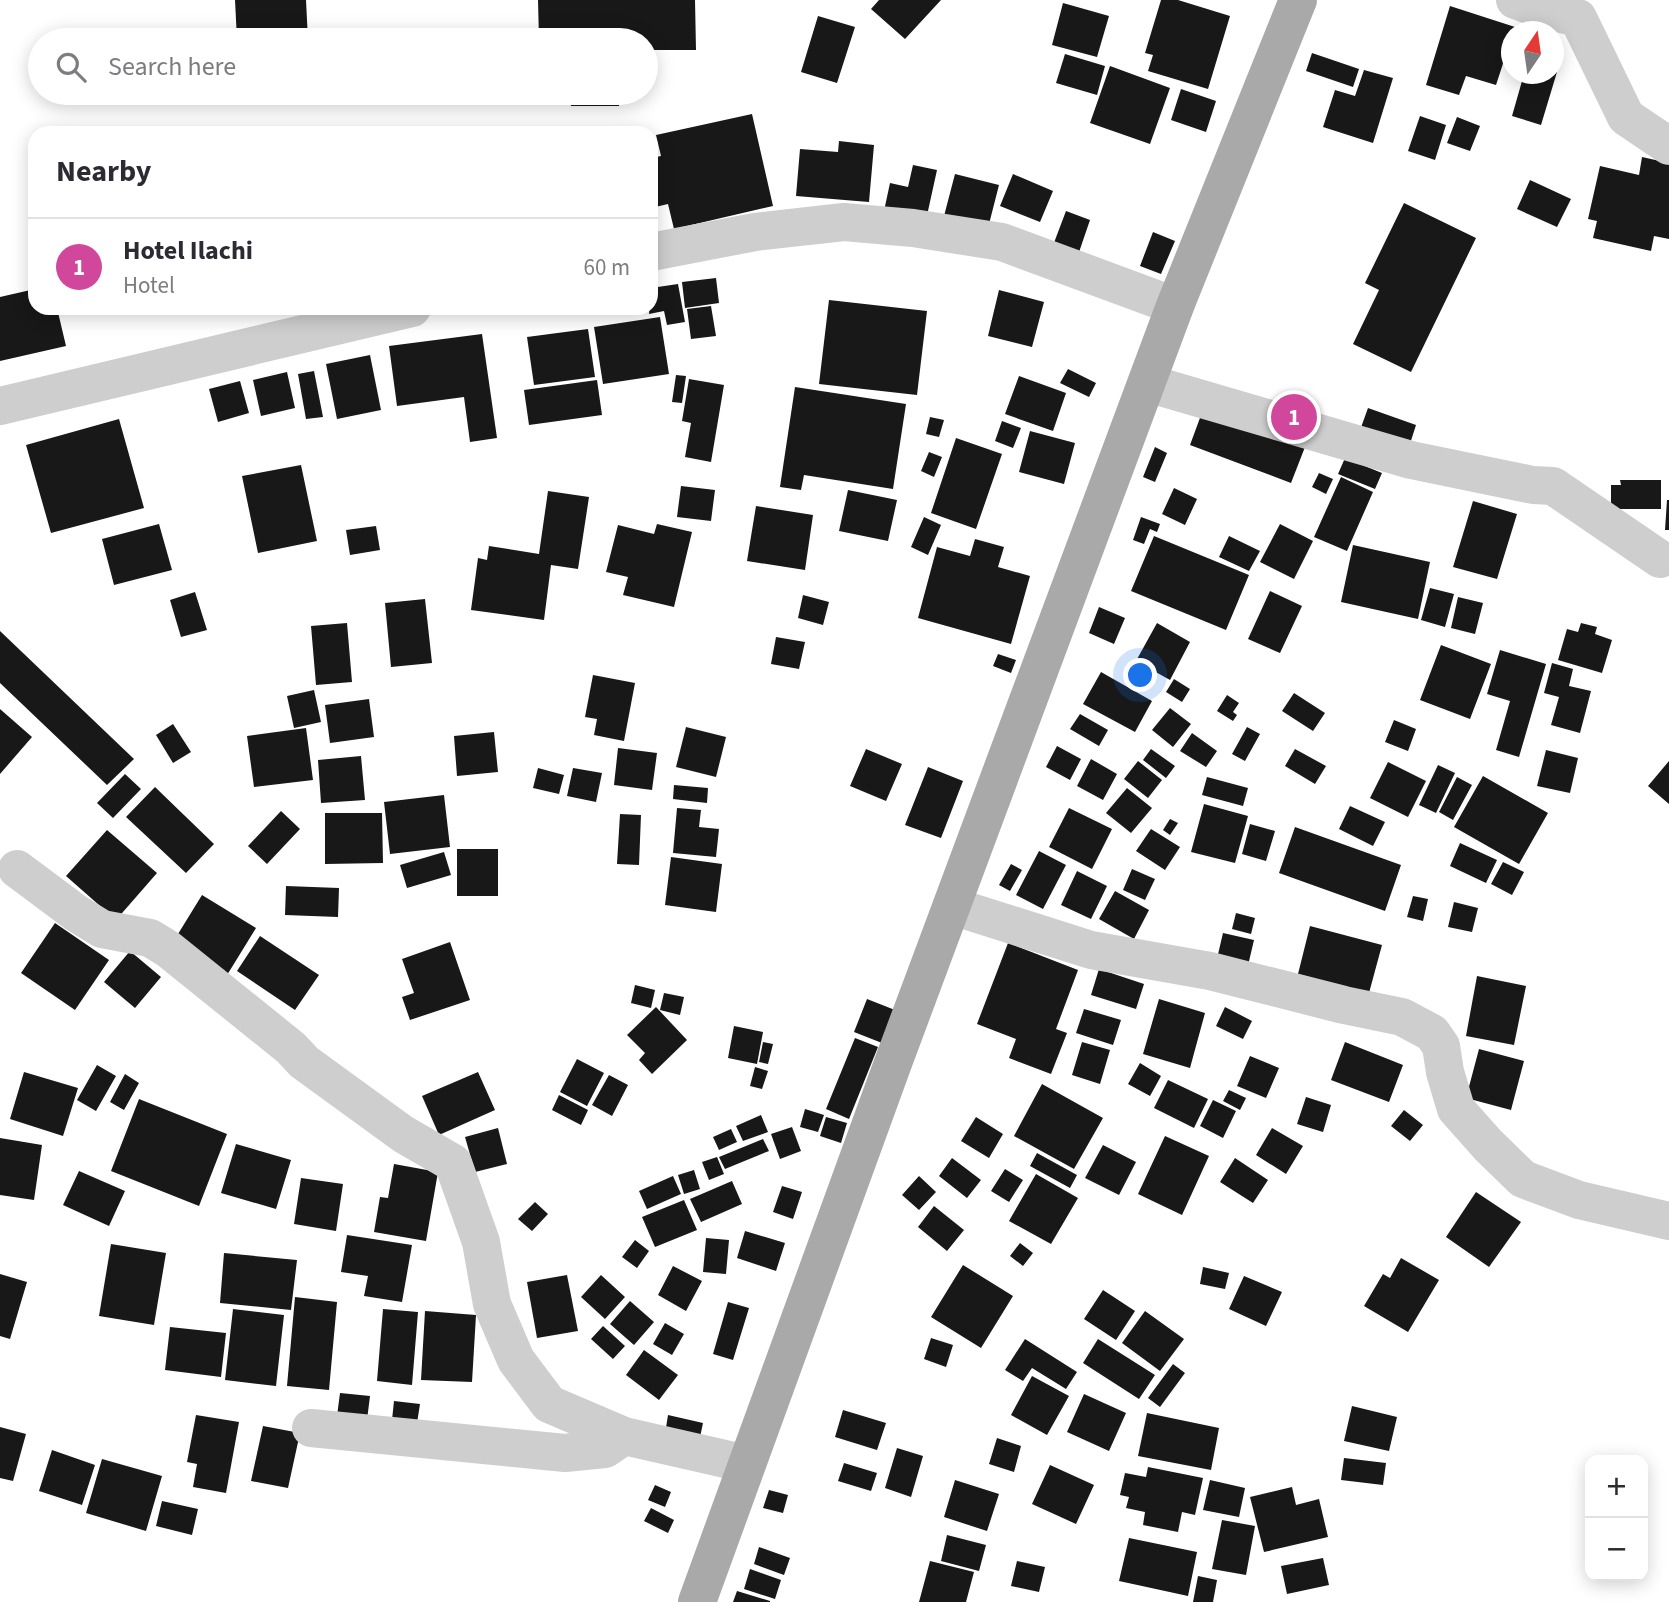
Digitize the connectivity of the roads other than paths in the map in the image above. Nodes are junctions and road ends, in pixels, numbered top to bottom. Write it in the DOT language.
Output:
graph roads {
  1 [pos="1298,0"];
  2 [pos="1515,0"];
  3 [pos="1669,146"];
  4 [pos="658,251"];
  5 [pos="1175,306"];
  6 [pos="383,315"];
  7 [pos="1147,383"];
  8 [pos="0,406"];
  9 [pos="1660,559"];
  10 [pos="17,869"];
  11 [pos="952,906"];
  12 [pos="1669,1221"];
  13 [pos="311,1428"];
  14 [pos="624,1436"];
  15 [pos="747,1464"];
  16 [pos="697,1602"];
  1 -- 5 [label="main road"];
  2 -- 3 [label="street"];
  4 -- 5 [label="street"];
  5 -- 7 [label="main road"];
  6 -- 8 [label="street"];
  7 -- 9 [label="street"];
  7 -- 11 [label="main road"];
  10 -- 14 [label="street"];
  11 -- 12 [label="street"];
  11 -- 15 [label="main road"];
  13 -- 14 [label="street"];
  14 -- 15 [label="street"];
  15 -- 16 [label="main road"];
}
